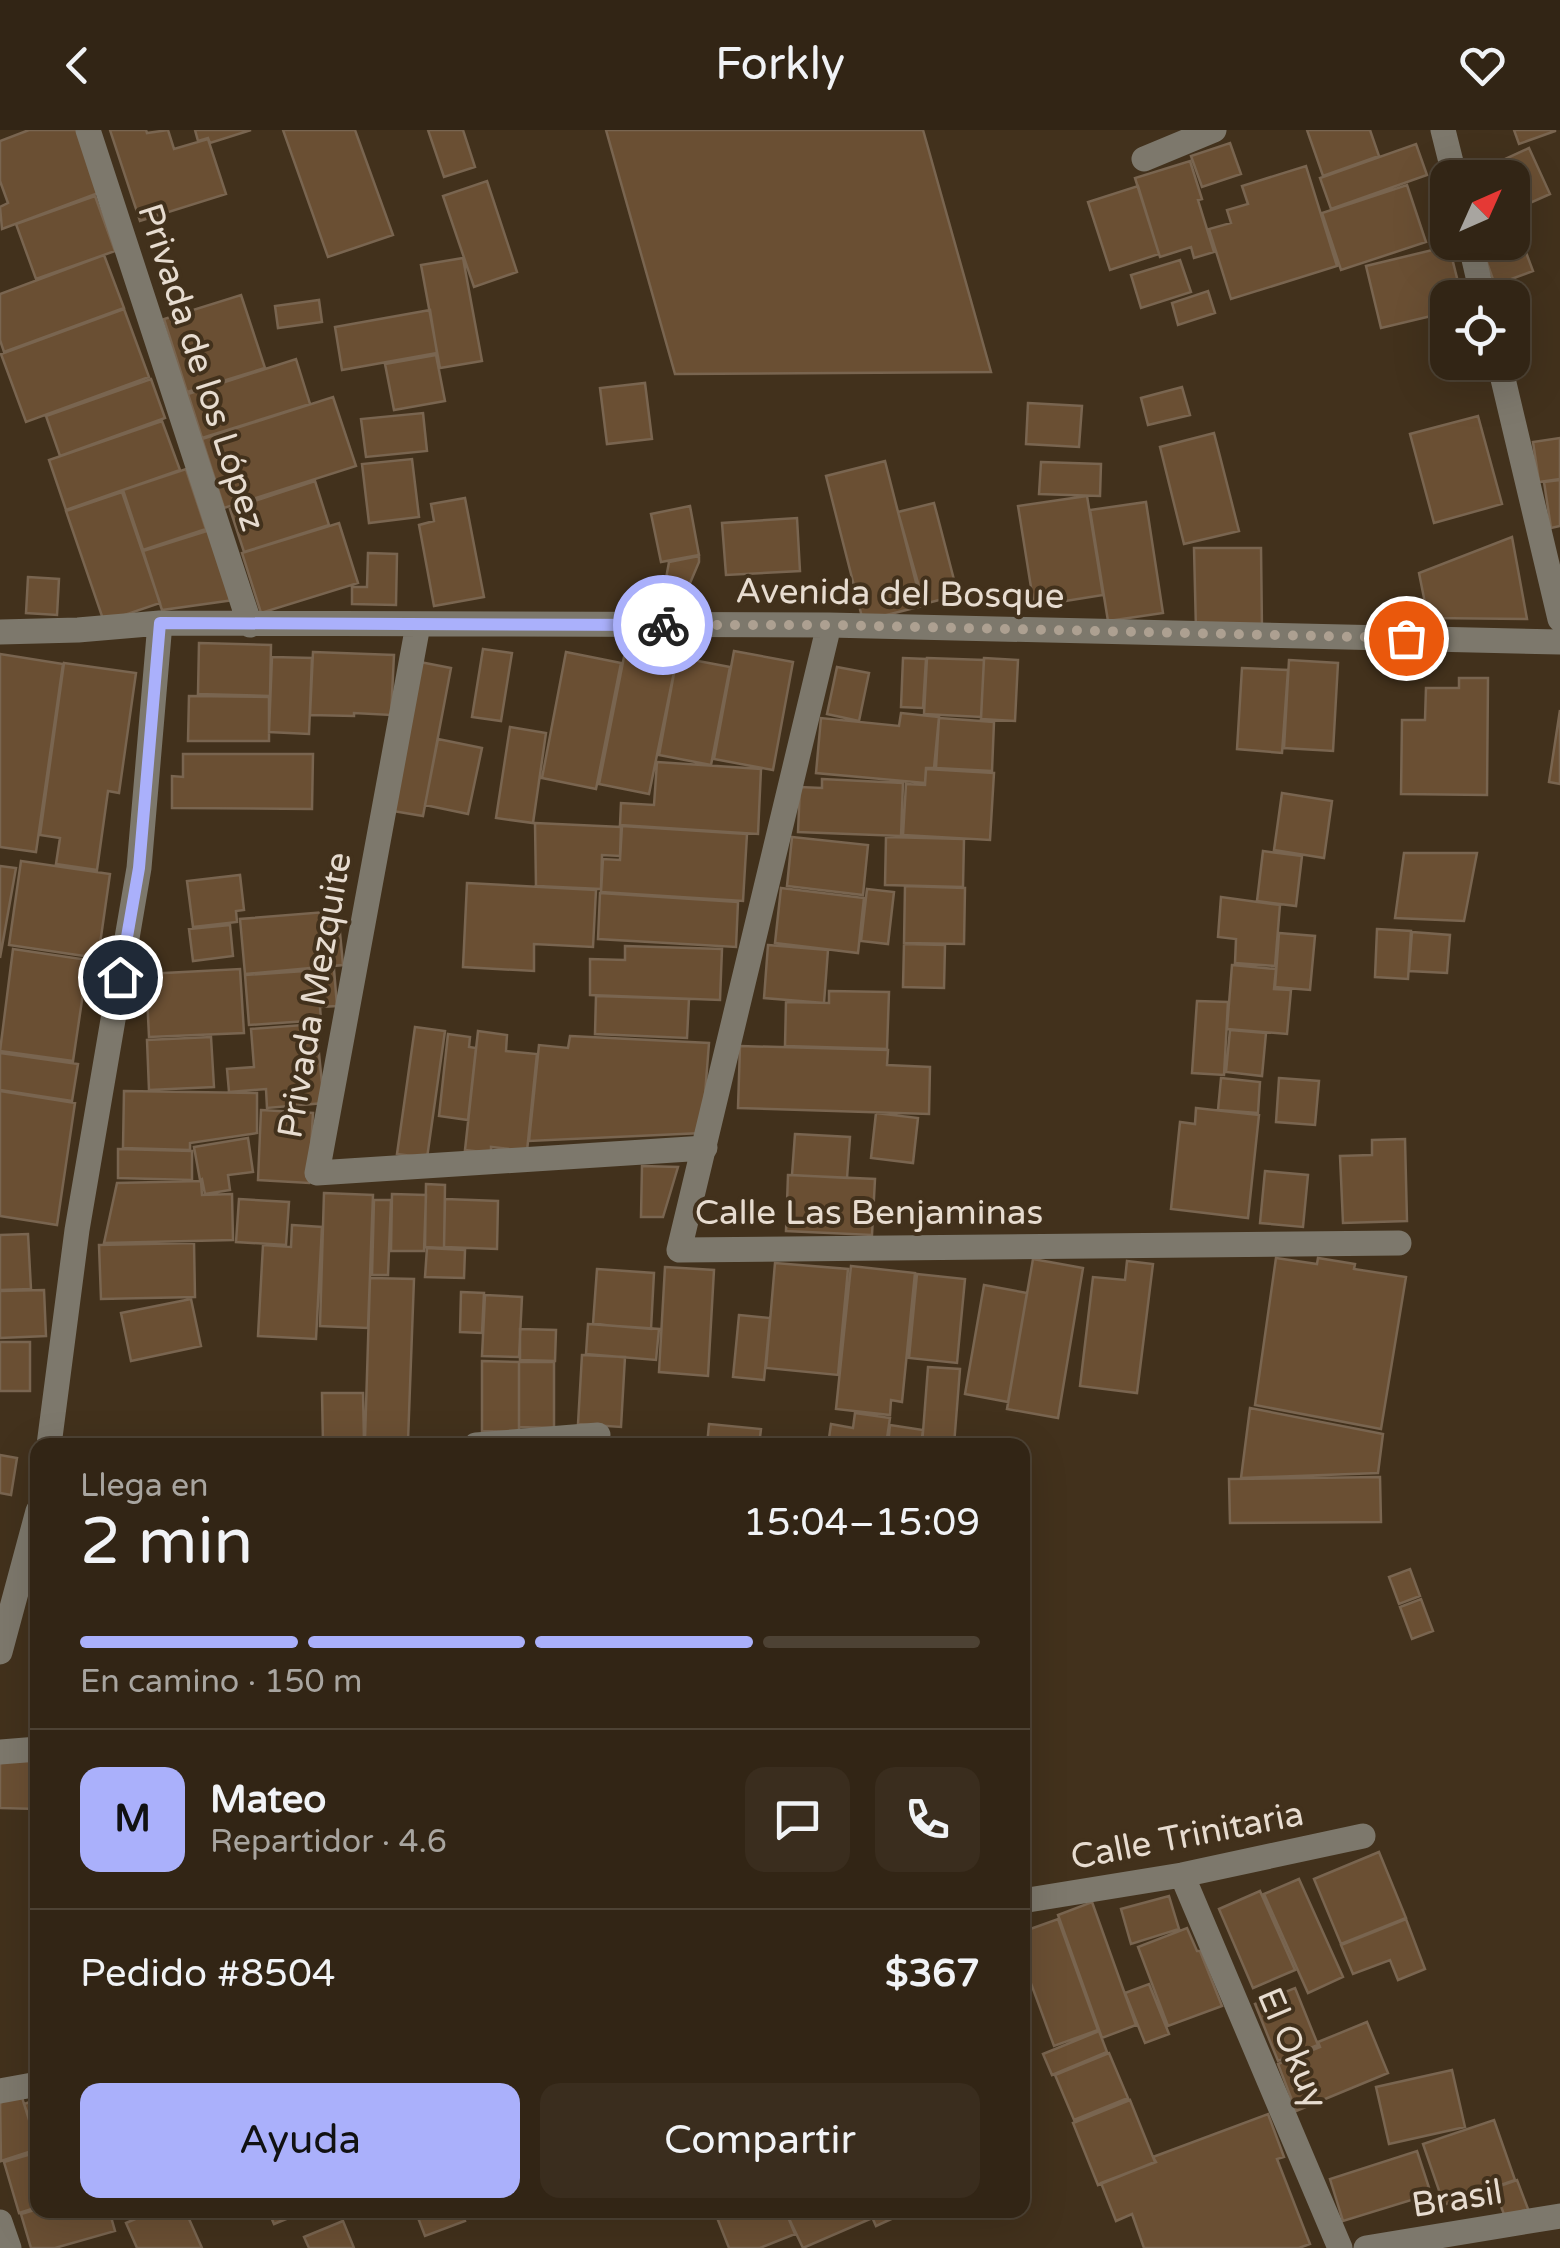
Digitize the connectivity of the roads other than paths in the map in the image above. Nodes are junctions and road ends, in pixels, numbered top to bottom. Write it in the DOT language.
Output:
graph roads {
  1 [pos="88,130"];
  2 [pos="1214,130"];
  3 [pos="1443,130"];
  4 [pos="1144,158"];
  5 [pos="1450,160"];
  6 [pos="1503,380"];
  7 [pos="1560,619"];
  8 [pos="160,623"];
  9 [pos="250,625"];
  10 [pos="418,625"];
  11 [pos="829,625"];
  12 [pos="0,632"];
  13 [pos="1560,642"];
  14 [pos="704,1148"];
  15 [pos="1399,1243"];
  16 [pos="598,1436"];
  17 [pos="50,1438"];
  18 [pos="571,1438"];
  19 [pos="30,1541"];
  20 [pos="0,1652"];
  21 [pos="30,1750"];
  22 [pos="0,1752"];
  23 [pos="1363,1836"];
  24 [pos="1182,1875"];
  25 [pos="1030,1900"];
  26 [pos="30,2085"];
  27 [pos="0,2091"];
  28 [pos="1560,2216"];
  29 [pos="0,2222"];
  30 [pos="9,2248"];
  31 [pos="1340,2248"];
  32 [pos="1366,2248"];
  1 -- 9 [label="street, Privada de los López"];
  2 -- 4 [label="street"];
  3 -- 5 [label="street"];
  6 -- 7 [label="street"];
  8 -- 9 [label="street, Avenida del Bosque"];
  8 -- 12 [label="street, Avenida del Bosque"];
  8 -- 17 [label="street"];
  9 -- 10 [label="street, Avenida del Bosque"];
  10 -- 11 [label="street, Avenida del Bosque"];
  10 -- 14 [label="street, Privada Mezquite"];
  11 -- 13 [label="street, Avenida del Bosque"];
  11 -- 14 [label="street, Calle Las Benjaminas"];
  14 -- 15 [label="street, Calle Las Benjaminas"];
  16 -- 18 [label="street"];
  19 -- 20 [label="street"];
  21 -- 22 [label="street"];
  23 -- 24 [label="street, Calle Trinitaria"];
  24 -- 25 [label="street, Calle Trinitaria"];
  24 -- 31 [label="street, El Okuy"];
  26 -- 27 [label="street"];
  28 -- 32 [label="street, Brasil"];
  29 -- 30 [label="street"];
}
